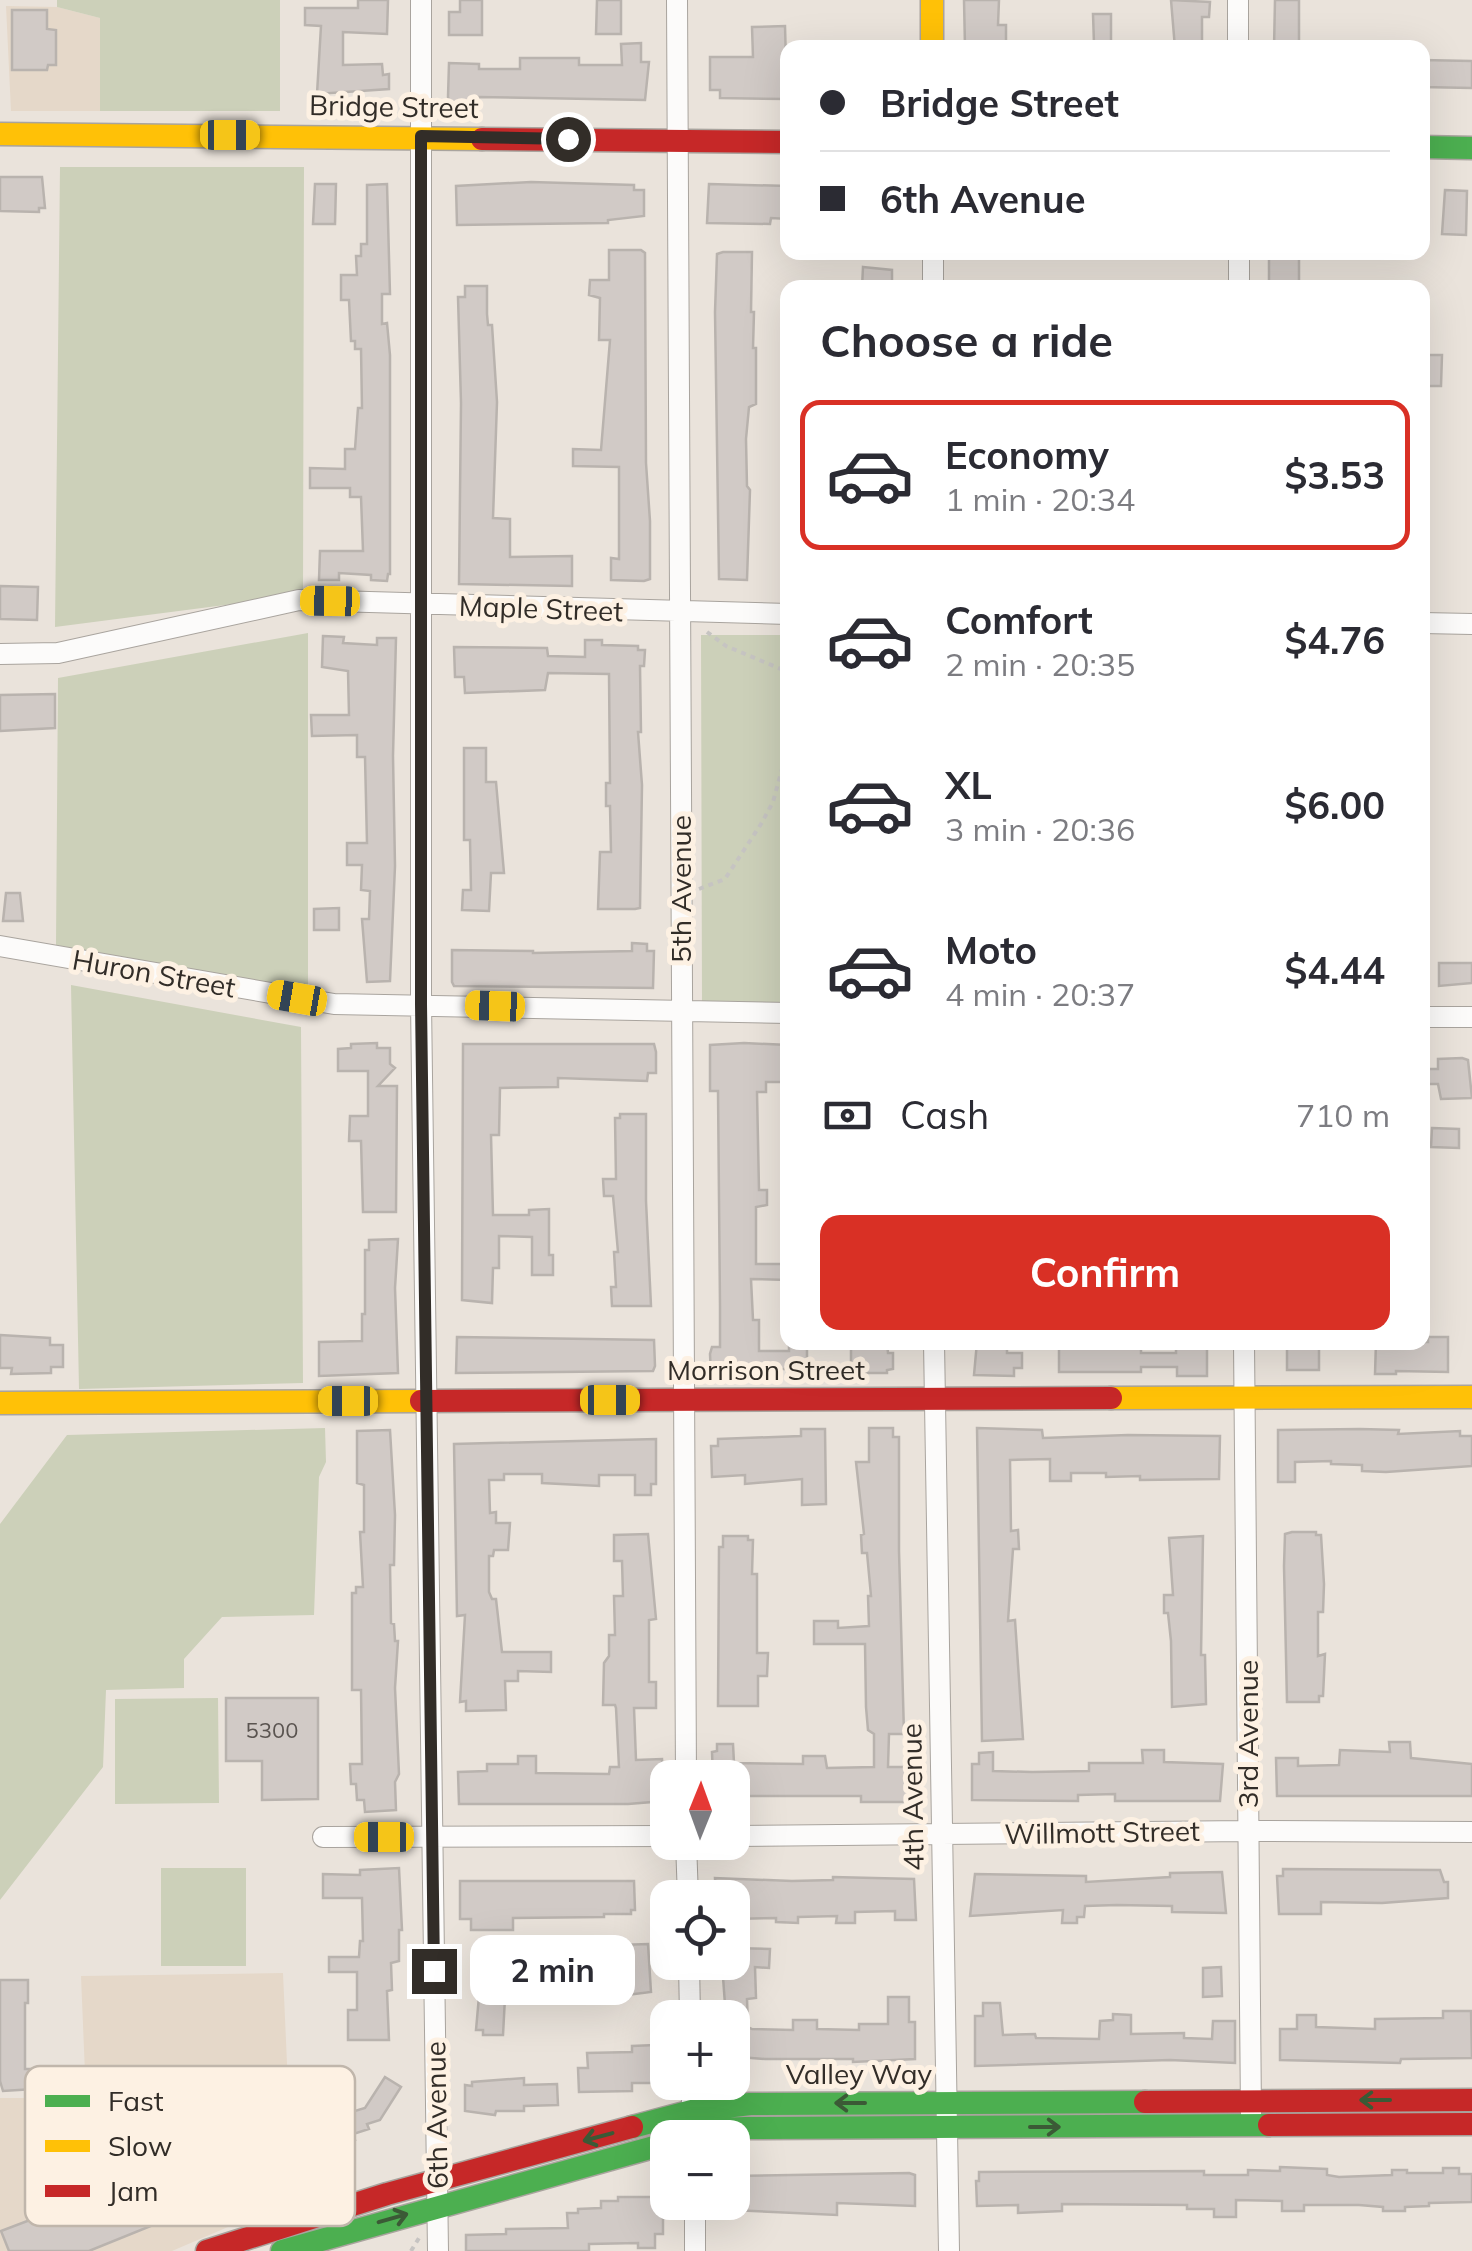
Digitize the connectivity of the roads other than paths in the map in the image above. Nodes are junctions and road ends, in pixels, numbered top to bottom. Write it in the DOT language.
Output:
graph roads {
  1 [pos="420,0"];
  2 [pos="676,0"];
  3 [pos="932,0"];
  4 [pos="1238,0"];
  5 [pos="931,40"];
  6 [pos="1238,40"];
  7 [pos="0,134"];
  8 [pos="421,136"];
  9 [pos="678,141"];
  10 [pos="780,142"];
  11 [pos="1430,147"];
  12 [pos="1472,148"];
  13 [pos="420,604"];
  14 [pos="678,612"];
  15 [pos="780,614"];
  16 [pos="1430,623"];
  17 [pos="1472,624"];
  18 [pos="0,654"];
  19 [pos="0,946"];
  20 [pos="421,1004"];
  21 [pos="680,1012"];
  22 [pos="780,1014"];
  23 [pos="1430,1016"];
  24 [pos="1472,1017"];
  25 [pos="934,1350"];
  26 [pos="1244,1350"];
  27 [pos="1245,1397"];
  28 [pos="1472,1397"];
  29 [pos="934,1398"];
  30 [pos="684,1399"];
  31 [pos="426,1400"];
  32 [pos="0,1403"];
  33 [pos="686,1760"];
  34 [pos="1247,1831"];
  35 [pos="1472,1832"];
  36 [pos="942,1834"];
  37 [pos="650,1836"];
  38 [pos="750,1836"];
  39 [pos="322,1837"];
  40 [pos="432,1837"];
  41 [pos="692,2100"];
  42 [pos="1251,2100"];
  43 [pos="1472,2100"];
  44 [pos="948,2102"];
  45 [pos="692,2111"];
  46 [pos="692,2120"];
  47 [pos="1472,2124"];
  48 [pos="1252,2126"];
  49 [pos="750,2128"];
  50 [pos="948,2128"];
  51 [pos="650,2148"];
  52 [pos="436,2180"];
  53 [pos="355,2204"];
  54 [pos="437,2205"];
  55 [pos="694,2220"];
  56 [pos="279,2226"];
  57 [pos="206,2251"];
  58 [pos="282,2251"];
  59 [pos="438,2251"];
  60 [pos="695,2251"];
  61 [pos="950,2251"];
  1 -- 8 [label="street, 6th Avenue"];
  2 -- 9 [label="street, 5th Avenue"];
  3 -- 5 [label="street"];
  4 -- 6 [label="street"];
  7 -- 8 [label="street, Bridge Street"];
  8 -- 9 [label="street, Bridge Street"];
  8 -- 13 [label="street, 6th Avenue"];
  9 -- 10 [label="street, Bridge Street"];
  9 -- 14 [label="street, 5th Avenue"];
  11 -- 12 [label="street"];
  13 -- 14 [label="street, Maple Street"];
  13 -- 18 [label="street, Maple Street"];
  13 -- 20 [label="street, 6th Avenue"];
  14 -- 15 [label="street, Maple Street"];
  14 -- 21 [label="street, 5th Avenue"];
  16 -- 17 [label="street"];
  19 -- 20 [label="street, Huron Street"];
  20 -- 21 [label="street, Huron Street"];
  20 -- 31 [label="street, 6th Avenue"];
  21 -- 22 [label="street, Huron Street"];
  21 -- 30 [label="street, 5th Avenue"];
  23 -- 24 [label="street"];
  25 -- 29 [label="street, 4th Avenue"];
  26 -- 27 [label="street, 3rd Avenue"];
  27 -- 28 [label="street, Morrison Street"];
  27 -- 29 [label="street, Morrison Street"];
  27 -- 34 [label="street, 3rd Avenue"];
  29 -- 30 [label="street, Morrison Street"];
  29 -- 36 [label="street, 4th Avenue"];
  30 -- 31 [label="street, Morrison Street"];
  30 -- 33 [label="street, 5th Avenue"];
  31 -- 32 [label="street, Morrison Street"];
  31 -- 40 [label="street, 6th Avenue"];
  34 -- 35 [label="street, Willmott Street"];
  34 -- 36 [label="street, Willmott Street"];
  34 -- 42 [label="street, 3rd Avenue"];
  36 -- 38 [label="street, Willmott Street"];
  36 -- 44 [label="street, 4th Avenue"];
  37 -- 40 [label="street"];
  39 -- 40 [label="street"];
  40 -- 52 [label="street, 6th Avenue"];
  41 -- 45 [label="street"];
  43 -- 42 [label="street, Valley Way, one-way"];
  42 -- 44 [label="street, Valley Way"];
  42 -- 48 [label="street, 3rd Avenue"];
  44 -- 45 [label="street, Valley Way, one-way"];
  44 -- 50 [label="street, 4th Avenue"];
  45 -- 46 [label="street"];
  45 -- 52 [label="street, Valley Way, one-way"];
  47 -- 48 [label="street, Valley Way"];
  50 -- 48 [label="street, Valley Way, one-way"];
  49 -- 50 [label="street, Valley Way"];
  50 -- 61 [label="street, 4th Avenue"];
  51 -- 54 [label="street"];
  52 -- 53 [label="street, Valley Way"];
  52 -- 54 [label="street, 6th Avenue"];
  58 -- 54 [label="street, one-way"];
  54 -- 59 [label="street, 6th Avenue"];
  55 -- 60 [label="street"];
  56 -- 57 [label="street, Valley Way"];
}
